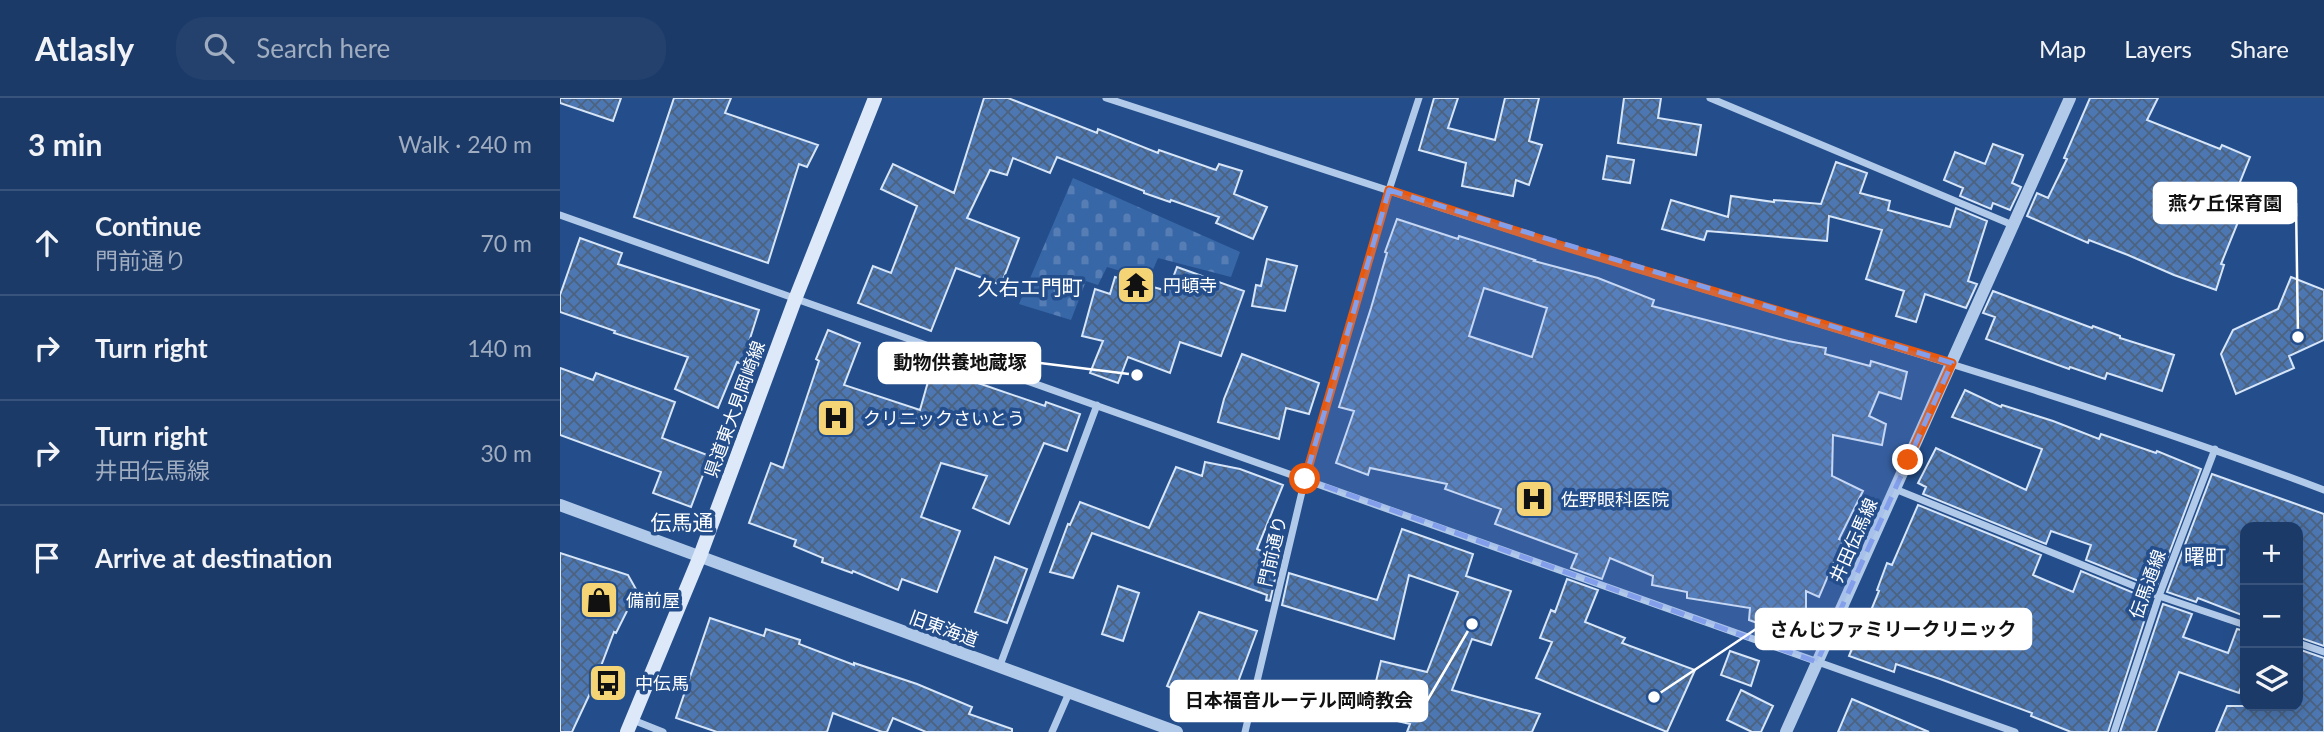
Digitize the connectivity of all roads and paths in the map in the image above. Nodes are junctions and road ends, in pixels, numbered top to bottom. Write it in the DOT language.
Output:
graph roads {
  1 [pos="875,98"];
  2 [pos="1106,98"];
  3 [pos="1419,98"];
  4 [pos="1710,98"];
  5 [pos="2070,98"];
  6 [pos="1389,190"];
  7 [pos="560,215"];
  8 [pos="2015,226"];
  9 [pos="796,298"];
  10 [pos="1952,363"];
  11 [pos="1097,405"];
  12 [pos="2215,449"];
  13 [pos="1305,479"];
  14 [pos="1895,489"];
  15 [pos="2324,489"];
  16 [pos="560,505"];
  17 [pos="700,556"];
  18 [pos="2159,596"];
  19 [pos="2240,623"];
  20 [pos="2303,645"];
  21 [pos="2324,652"];
  22 [pos="1817,662"];
  23 [pos="999,668"];
  24 [pos="1069,693"];
  25 [pos="630,726"];
  26 [pos="663,732"];
  27 [pos="1052,732"];
  28 [pos="1177,732"];
  29 [pos="1245,732"];
  30 [pos="1786,732"];
  31 [pos="2015,732"];
  32 [pos="2115,732"];
  1 -- 9 [label="main road, 県道東大見岡崎線"];
  2 -- 6 [label="street"];
  3 -- 6 [label="street, 門前通り"];
  4 -- 8 [label="street"];
  5 -- 8 [label="street, 井田伝馬線"];
  6 -- 10 [label="street"];
  6 -- 13 [label="street, 門前通り"];
  7 -- 9 [label="street"];
  8 -- 10 [label="street, 井田伝馬線"];
  9 -- 11 [label="street"];
  9 -- 17 [label="main road, 県道東大見岡崎線"];
  10 -- 12 [label="street"];
  10 -- 14 [label="street, 井田伝馬線"];
  11 -- 13 [label="street"];
  11 -- 23 [label="street"];
  12 -- 15 [label="street"];
  12 -- 18 [label="street, 伝馬通線"];
  13 -- 22 [label="street"];
  13 -- 29 [label="street, 門前通り"];
  14 -- 18 [label="street"];
  14 -- 22 [label="street, 井田伝馬線"];
  16 -- 17 [label="street, 旧東海道"];
  17 -- 23 [label="street, 旧東海道"];
  17 -- 25 [label="main road, 県道東大見岡崎線"];
  18 -- 19 [label="street"];
  18 -- 32 [label="street, 伝馬通線"];
  20 -- 21 [label="street"];
  22 -- 30 [label="street, 井田伝馬線"];
  22 -- 31 [label="street"];
  23 -- 24 [label="street, 旧東海道"];
  24 -- 27 [label="street"];
  24 -- 28 [label="street, 旧東海道"];
  25 -- 26 [label="street"];
}
